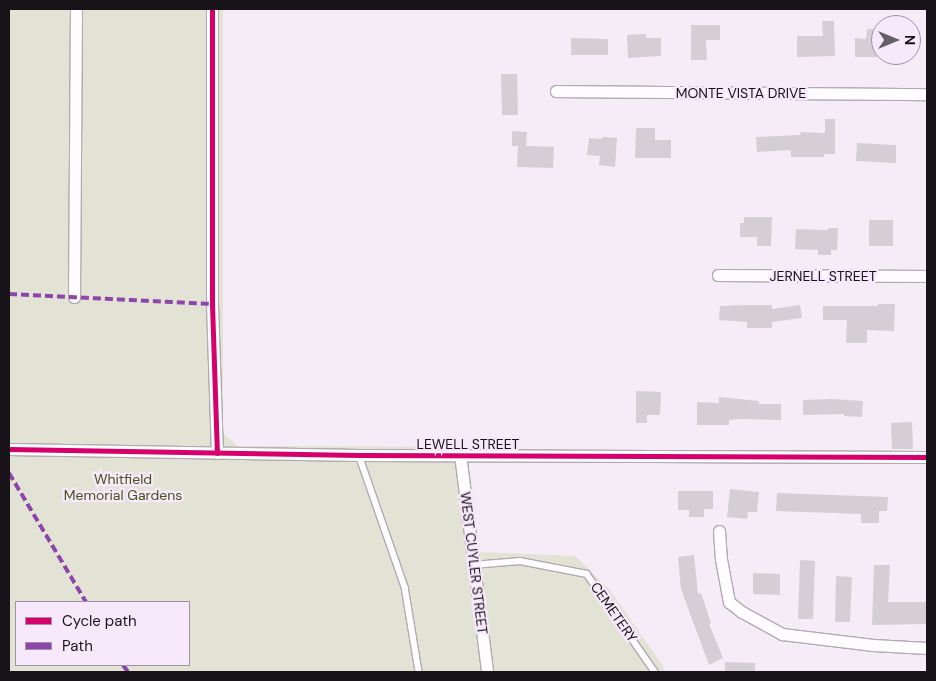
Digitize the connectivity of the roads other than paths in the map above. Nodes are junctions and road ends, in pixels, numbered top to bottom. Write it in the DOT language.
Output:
graph roads {
  1 [pos="76,9"];
  2 [pos="212,9"];
  3 [pos="556,91"];
  4 [pos="927,94"];
  5 [pos="718,276"];
  6 [pos="927,276"];
  7 [pos="74,297"];
  8 [pos="9,449"];
  9 [pos="217,453"];
  10 [pos="460,454"];
  11 [pos="359,455"];
  12 [pos="927,457"];
  13 [pos="719,531"];
  14 [pos="473,565"];
  15 [pos="927,648"];
  16 [pos="419,672"];
  17 [pos="487,672"];
  18 [pos="655,672"];
  1 -- 7 [label="street"];
  2 -- 9 [label="street"];
  3 -- 4 [label="street, MONTE VISTA DRIVE"];
  5 -- 6 [label="street, JERNELL STREET"];
  8 -- 9 [label="street, LEWELL STREET"];
  9 -- 11 [label="street, LEWELL STREET"];
  10 -- 11 [label="street, LEWELL STREET"];
  10 -- 12 [label="street, LEWELL STREET"];
  10 -- 14 [label="street, WEST CUYLER STREET"];
  11 -- 16 [label="lane"];
  13 -- 15 [label="street"];
  14 -- 17 [label="street, WEST CUYLER STREET"];
  14 -- 18 [label="lane, CEMETERY"];
}
